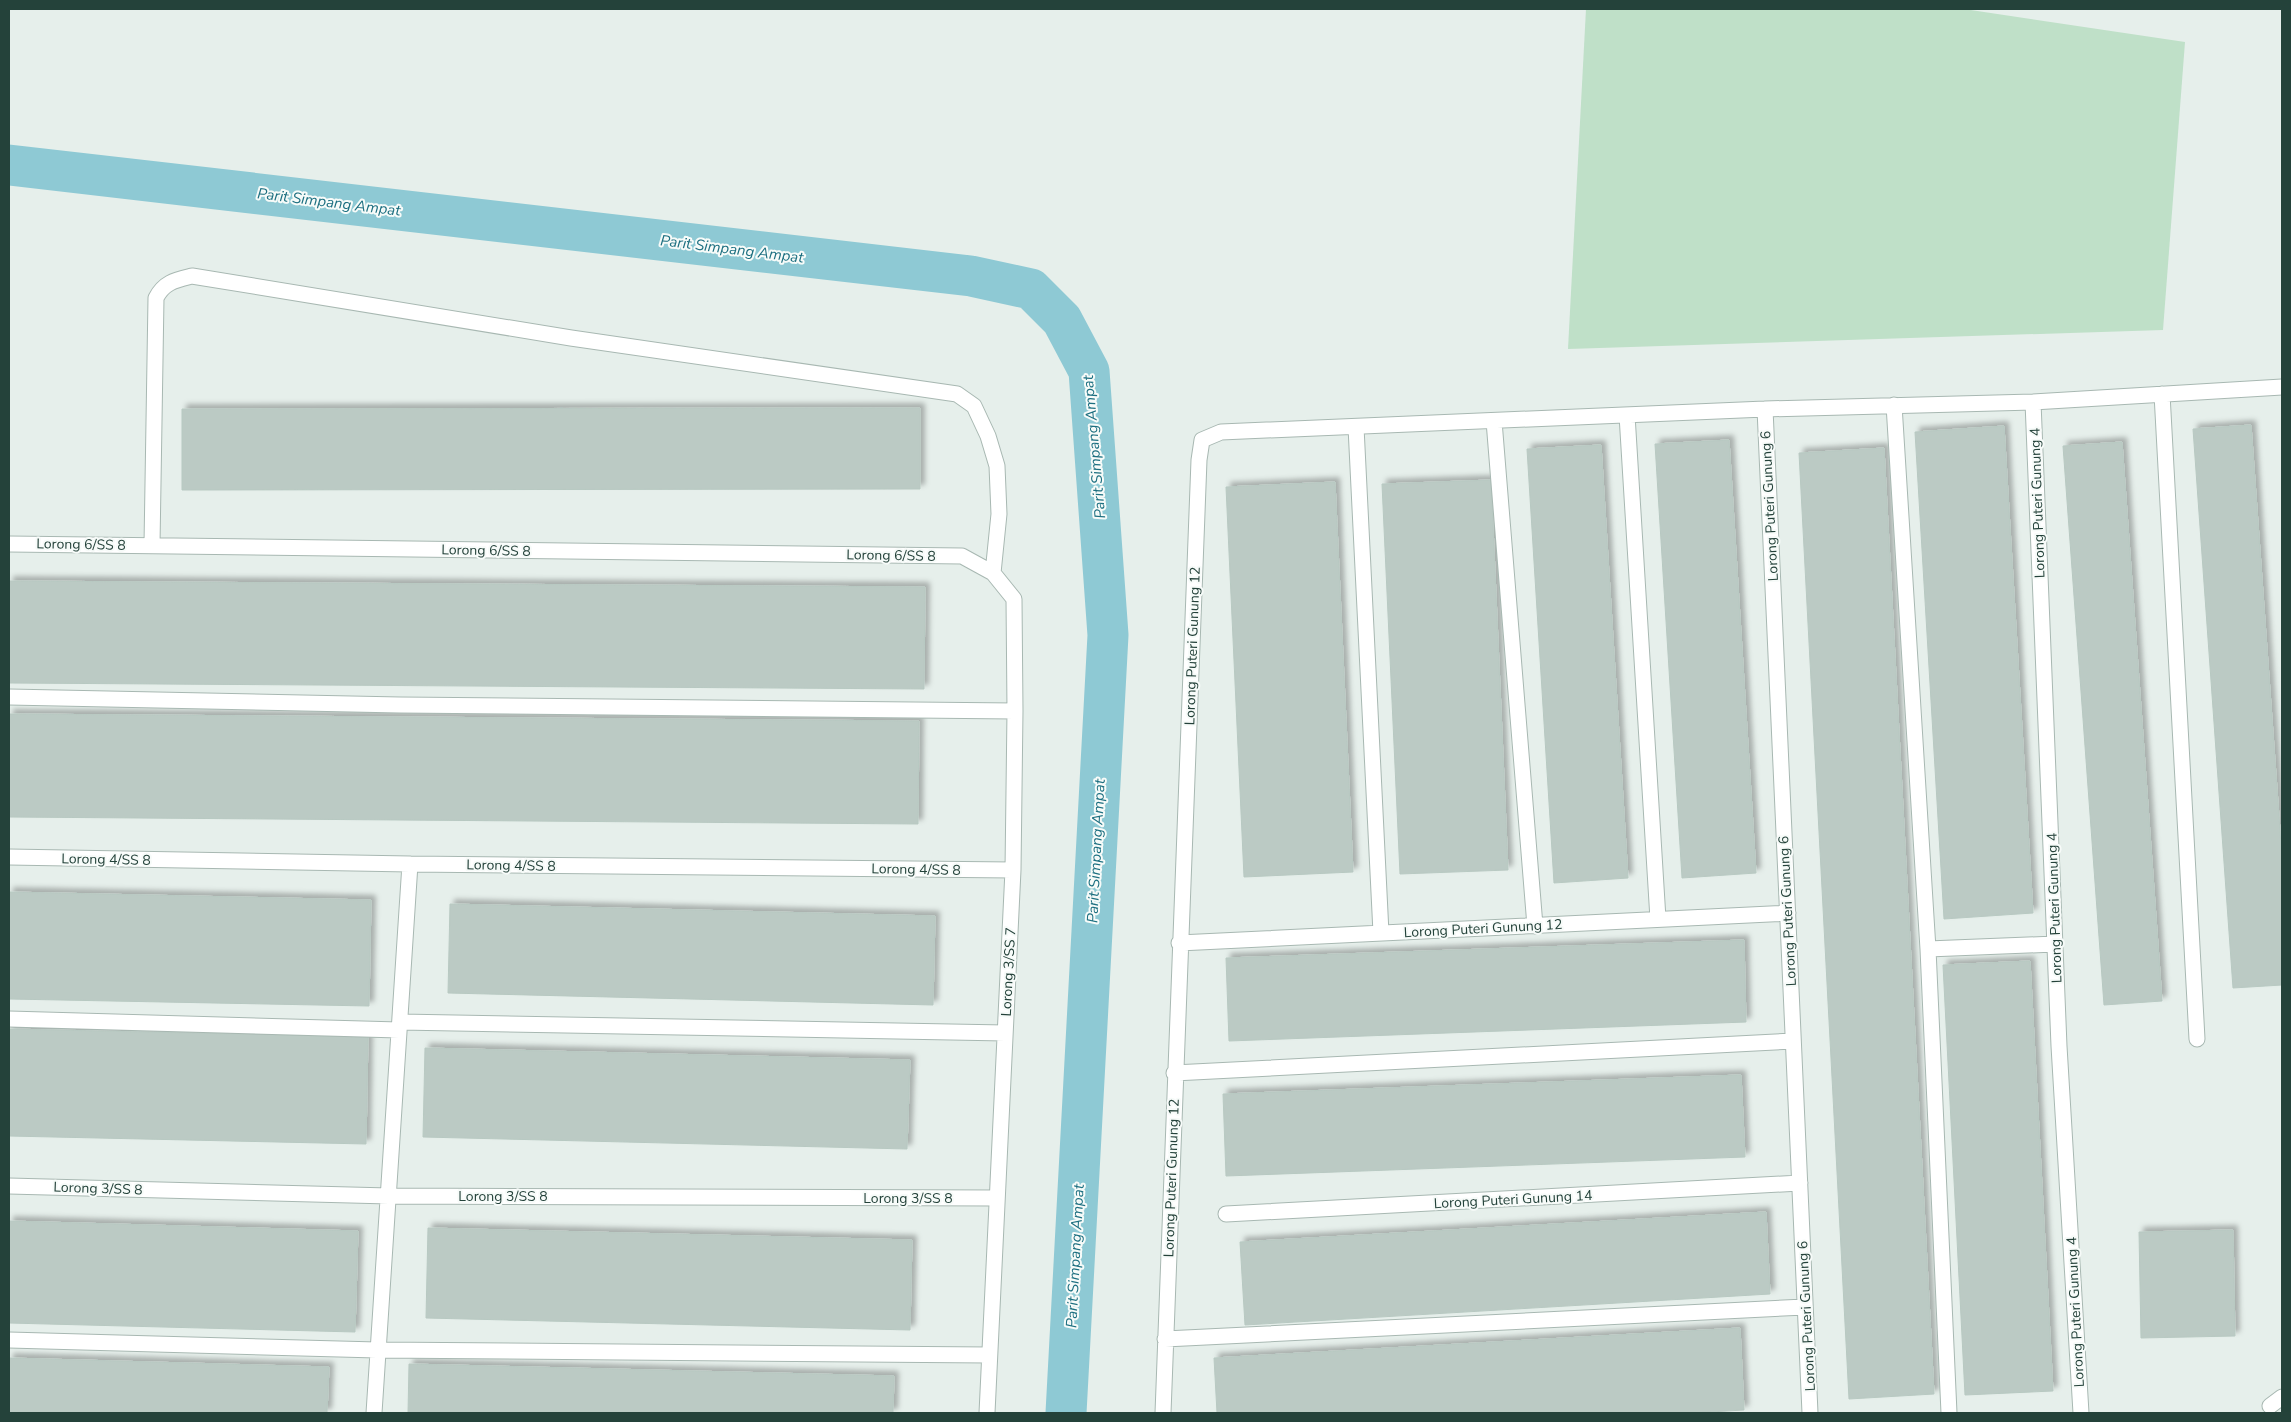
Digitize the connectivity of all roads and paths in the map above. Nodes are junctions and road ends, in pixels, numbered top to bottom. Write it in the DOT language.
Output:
graph roads {
  1 [pos="2282,386"];
  2 [pos="2162,394"];
  3 [pos="2033,402"];
  4 [pos="1894,405"];
  5 [pos="1765,409"];
  6 [pos="1627,415"];
  7 [pos="1494,421"];
  8 [pos="1356,427"];
  9 [pos="9,544"];
  10 [pos="152,545"];
  11 [pos="962,556"];
  12 [pos="993,573"];
  13 [pos="9,697"];
  14 [pos="1016,711"];
  15 [pos="9,857"];
  16 [pos="410,864"];
  17 [pos="1013,870"];
  18 [pos="1788,913"];
  19 [pos="1658,920"];
  20 [pos="1535,926"];
  21 [pos="1381,933"];
  22 [pos="1179,943"];
  23 [pos="2055,944"];
  24 [pos="1928,949"];
  25 [pos="9,1019"];
  26 [pos="399,1026"];
  27 [pos="1005,1033"];
  28 [pos="2197,1039"];
  29 [pos="1793,1041"];
  30 [pos="1174,1073"];
  31 [pos="1800,1183"];
  32 [pos="9,1186"];
  33 [pos="390,1196"];
  34 [pos="997,1198"];
  35 [pos="1226,1214"];
  36 [pos="1805,1307"];
  37 [pos="9,1340"];
  38 [pos="1165,1340"];
  39 [pos="377,1350"];
  40 [pos="989,1355"];
  41 [pos="374,1413"];
  42 [pos="987,1413"];
  43 [pos="1163,1413"];
  44 [pos="1810,1413"];
  45 [pos="1949,1413"];
  46 [pos="2080,1413"];
  1 -- 2 [label="street"];
  2 -- 3 [label="street"];
  2 -- 28 [label="street"];
  3 -- 4 [label="street"];
  3 -- 23 [label="street, Lorong Puteri Gunung 4"];
  4 -- 5 [label="street"];
  4 -- 24 [label="street"];
  5 -- 6 [label="street"];
  5 -- 18 [label="street, Lorong Puteri Gunung 6"];
  6 -- 7 [label="street"];
  6 -- 19 [label="street"];
  7 -- 8 [label="street"];
  7 -- 20 [label="street"];
  8 -- 21 [label="street"];
  8 -- 22 [label="street, Lorong Puteri Gunung 12"];
  9 -- 10 [label="street, Lorong 6/SS 8"];
  10 -- 11 [label="street, Lorong 6/SS 8"];
  10 -- 12 [label="street"];
  11 -- 12 [label="street, Lorong 3/SS 7"];
  12 -- 14 [label="street, Lorong 3/SS 7"];
  13 -- 14 [label="street"];
  14 -- 17 [label="street, Lorong 3/SS 7"];
  15 -- 16 [label="street, Lorong 4/SS 8"];
  16 -- 17 [label="street, Lorong 4/SS 8"];
  16 -- 26 [label="street"];
  17 -- 27 [label="street, Lorong 3/SS 7"];
  18 -- 19 [label="street, Lorong Puteri Gunung 12"];
  18 -- 29 [label="street, Lorong Puteri Gunung 6"];
  19 -- 20 [label="street, Lorong Puteri Gunung 12"];
  20 -- 21 [label="street, Lorong Puteri Gunung 12"];
  21 -- 22 [label="street, Lorong Puteri Gunung 12"];
  22 -- 30 [label="street, Lorong Puteri Gunung 12"];
  23 -- 24 [label="street"];
  23 -- 46 [label="street, Lorong Puteri Gunung 4"];
  24 -- 45 [label="street"];
  25 -- 26 [label="street"];
  26 -- 27 [label="street"];
  26 -- 33 [label="street"];
  27 -- 34 [label="street, Lorong 3/SS 7"];
  29 -- 30 [label="street"];
  29 -- 31 [label="street, Lorong Puteri Gunung 6"];
  30 -- 38 [label="street, Lorong Puteri Gunung 12"];
  31 -- 35 [label="street, Lorong Puteri Gunung 14"];
  31 -- 36 [label="street, Lorong Puteri Gunung 6"];
  32 -- 33 [label="street, Lorong 3/SS 8"];
  33 -- 34 [label="street, Lorong 3/SS 8"];
  33 -- 39 [label="street"];
  34 -- 40 [label="street, Lorong 3/SS 7"];
  36 -- 38 [label="street"];
  36 -- 44 [label="street, Lorong Puteri Gunung 6"];
  37 -- 39 [label="street"];
  38 -- 43 [label="street, Lorong Puteri Gunung 12"];
  39 -- 40 [label="street"];
  39 -- 41 [label="street"];
  40 -- 42 [label="street, Lorong 3/SS 7"];
}
